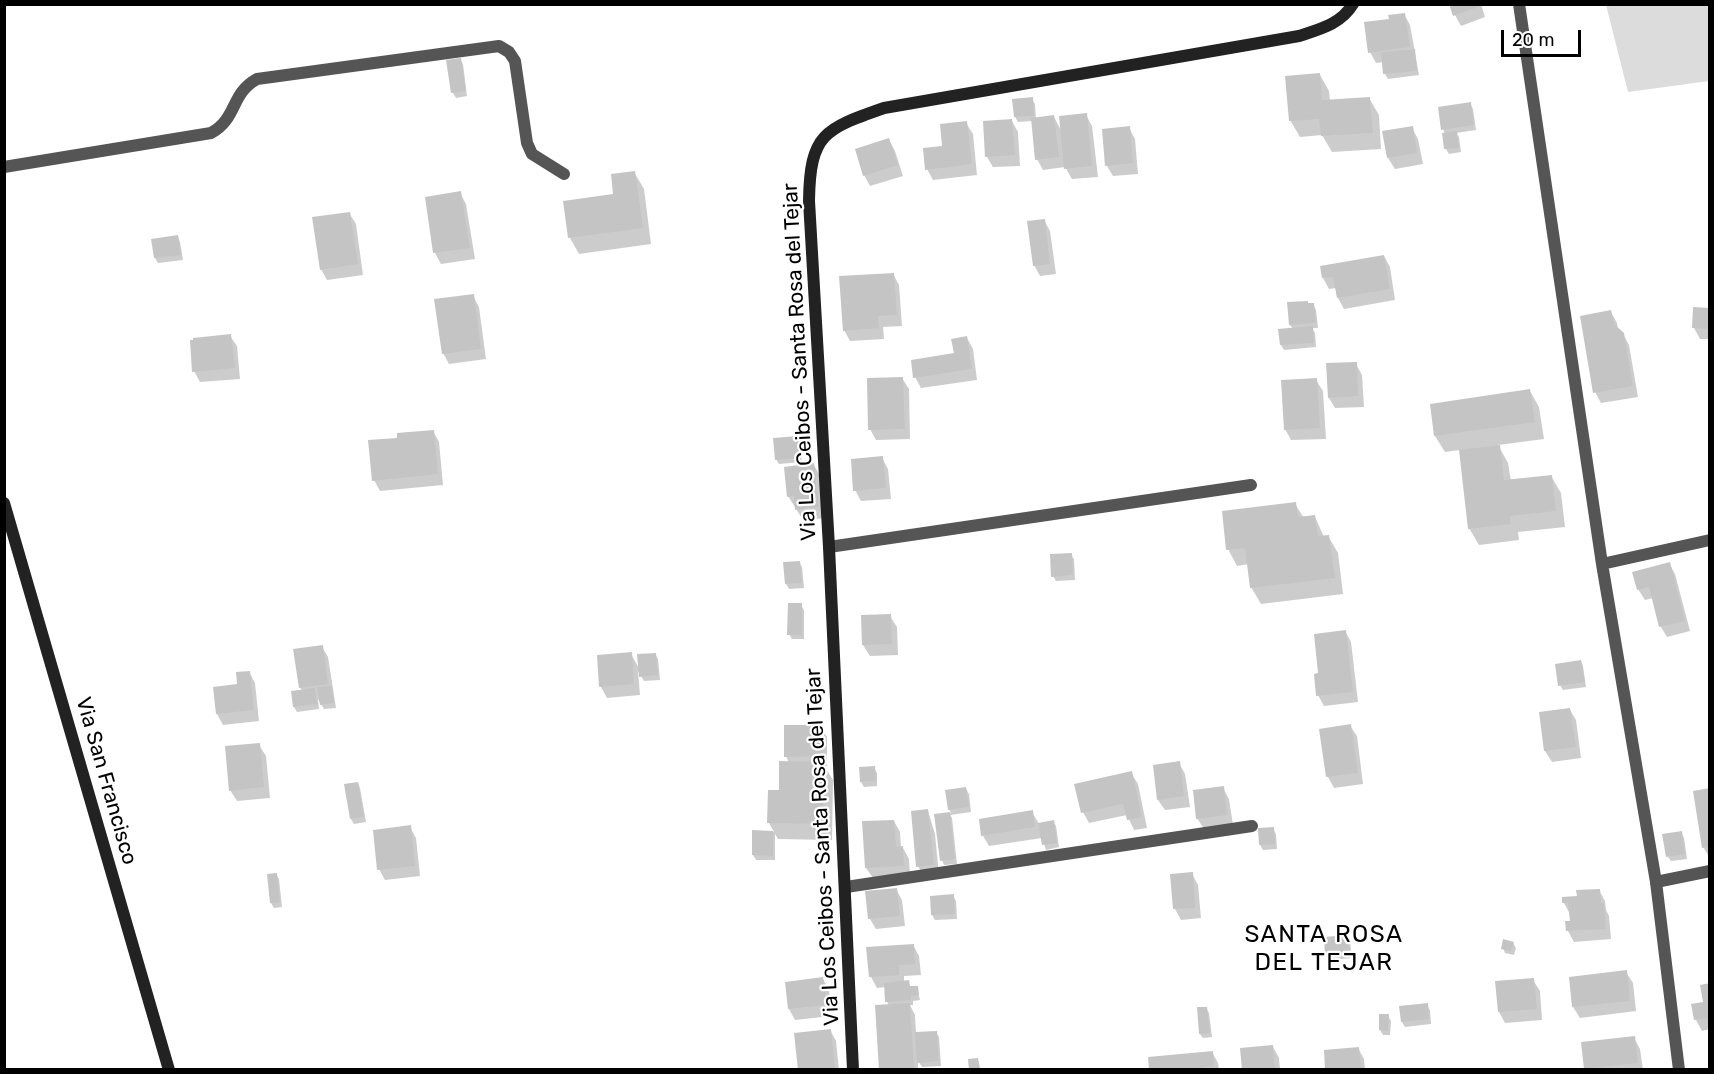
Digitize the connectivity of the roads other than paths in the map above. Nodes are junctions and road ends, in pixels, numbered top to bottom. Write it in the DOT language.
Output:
graph roads {
  1 [pos="1353,4"];
  2 [pos="1519,4"];
  3 [pos="4,167"];
  4 [pos="564,174"];
  5 [pos="1251,485"];
  6 [pos="4,503"];
  7 [pos="1710,540"];
  8 [pos="829,547"];
  9 [pos="1602,564"];
  10 [pos="1252,826"];
  11 [pos="1710,871"];
  12 [pos="1656,882"];
  13 [pos="846,887"];
  14 [pos="169,1070"];
  15 [pos="853,1070"];
  16 [pos="1679,1070"];
  1 -- 8 [label="main road, Via Los Ceibos - Santa Rosa del Tejar"];
  2 -- 9 [label="street"];
  3 -- 4 [label="street"];
  5 -- 8 [label="street"];
  6 -- 14 [label="main road, Via San Francisco"];
  7 -- 9 [label="street"];
  8 -- 13 [label="main road, Via Los Ceibos - Santa Rosa del Tejar"];
  9 -- 12 [label="street"];
  10 -- 13 [label="street"];
  11 -- 12 [label="street"];
  12 -- 16 [label="street"];
  13 -- 15 [label="main road, Via Los Ceibos - Santa Rosa del Tejar"];
}
